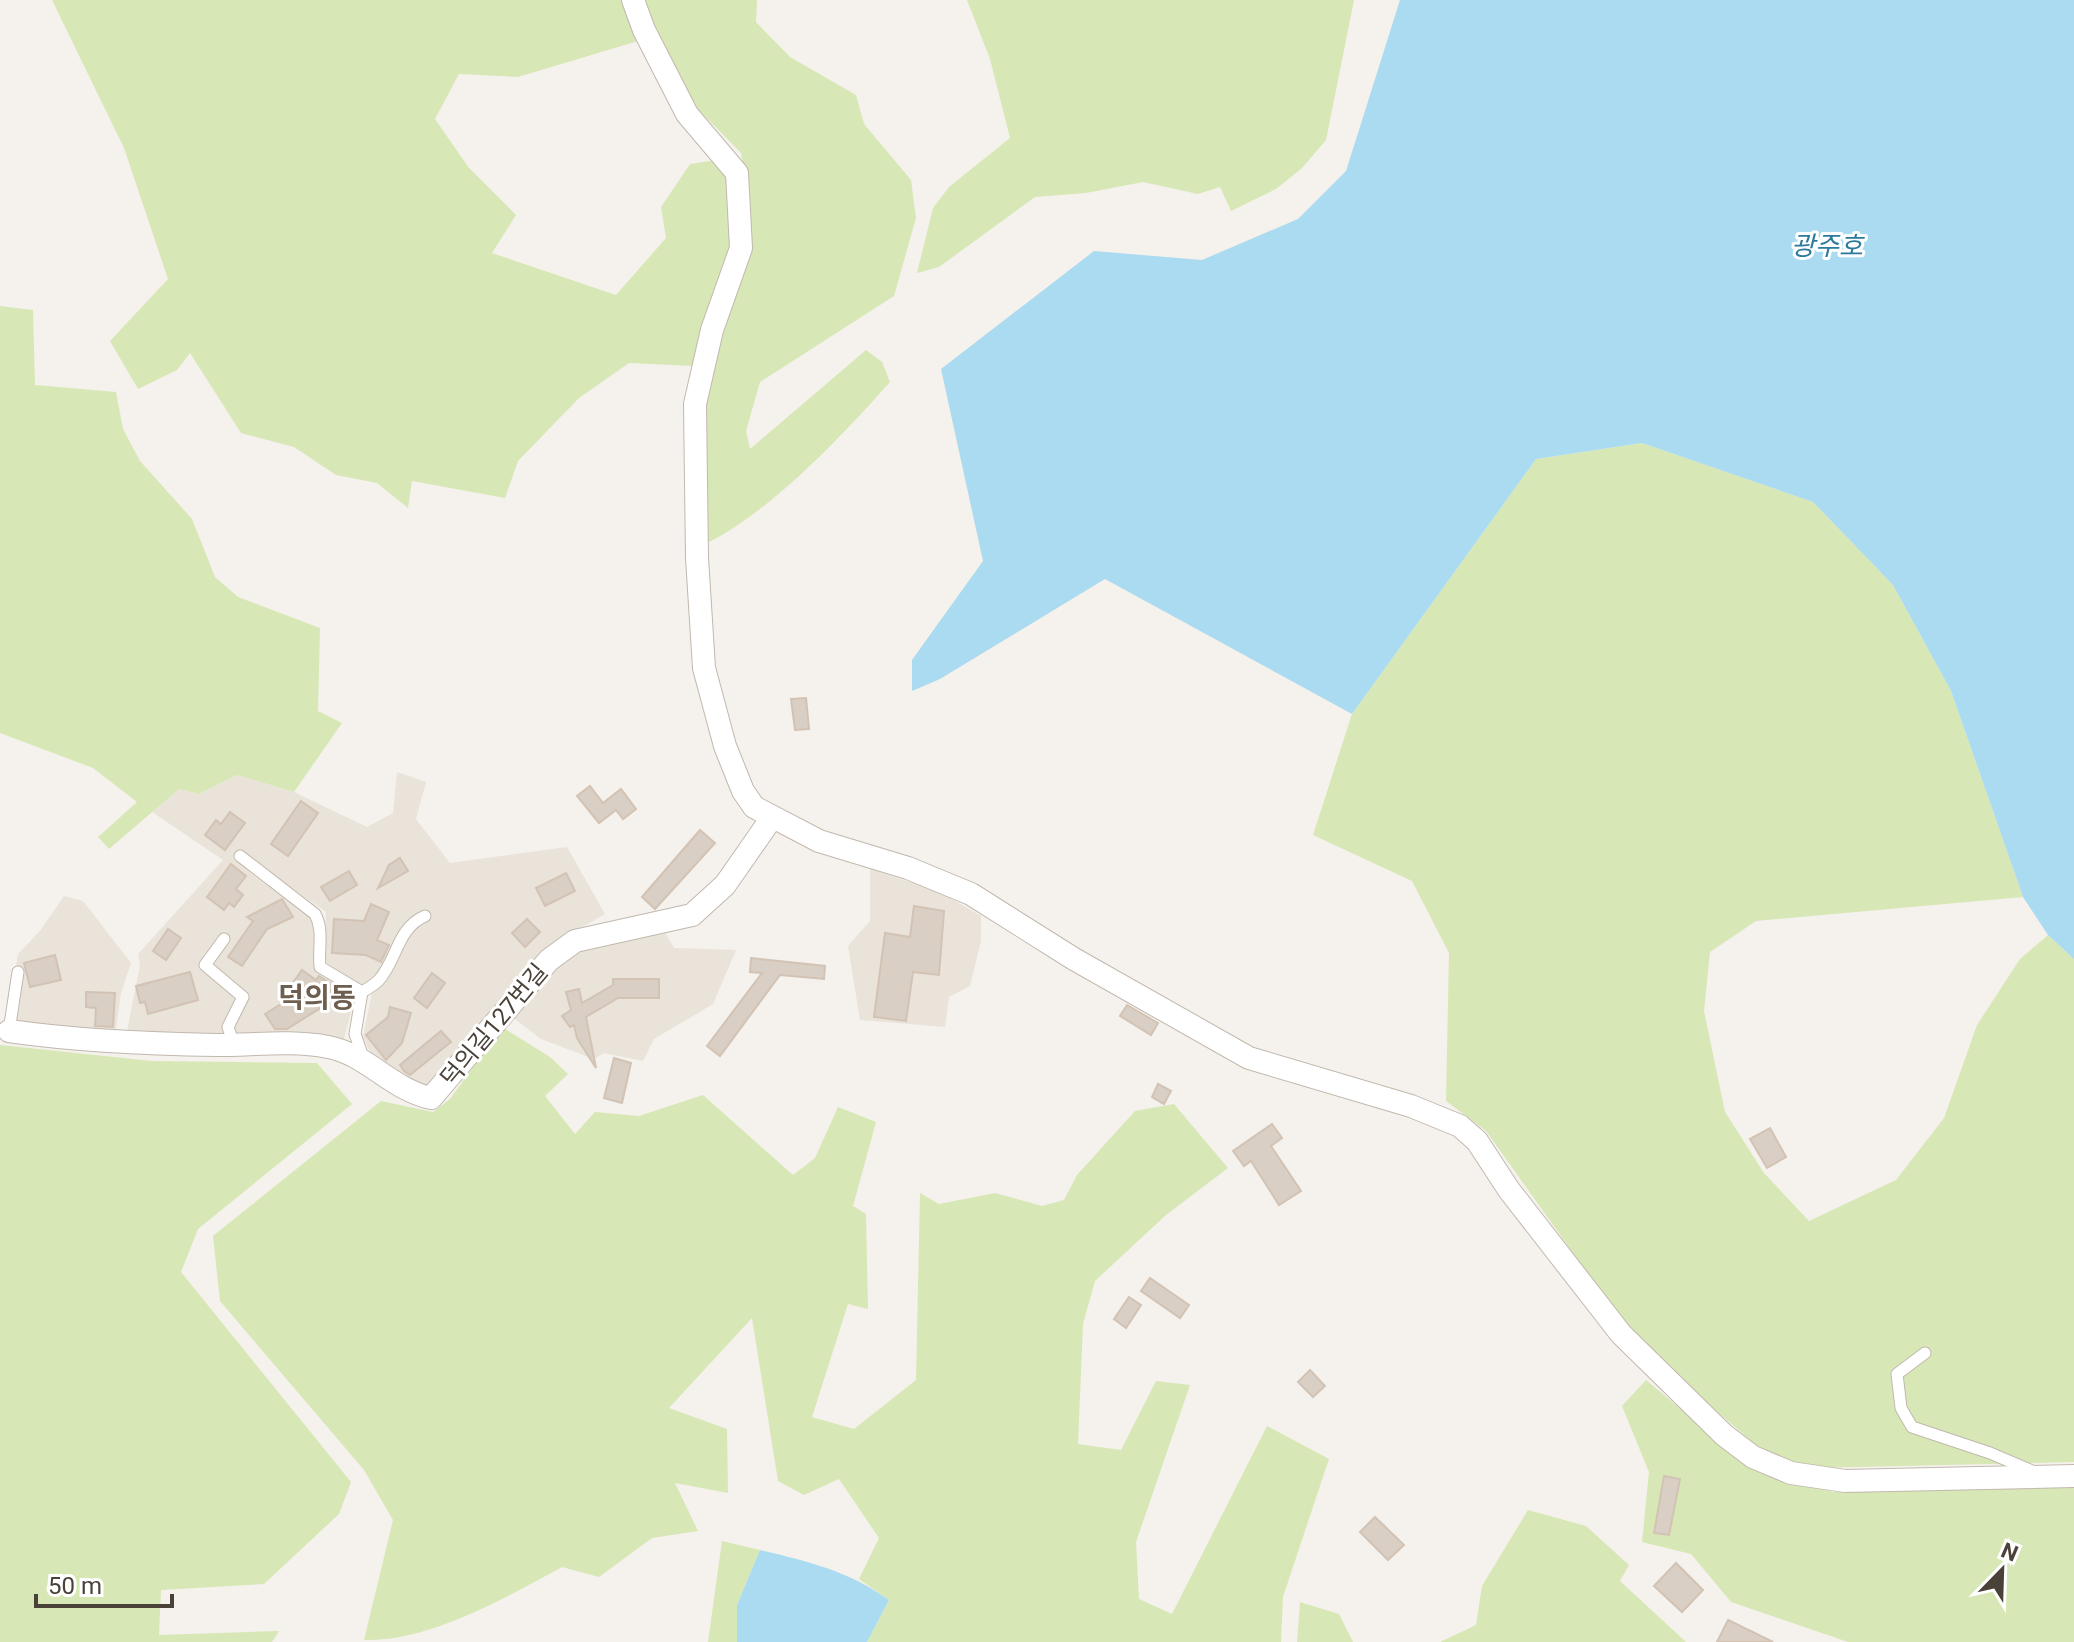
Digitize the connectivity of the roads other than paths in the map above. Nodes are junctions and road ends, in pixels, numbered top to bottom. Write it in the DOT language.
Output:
graph roads {
  1 [pos="633,0"];
  2 [pos="771,819"];
  3 [pos="240,856"];
  4 [pos="425,916"];
  5 [pos="224,939"];
  6 [pos="18,972"];
  7 [pos="362,992"];
  8 [pos="9,1031"];
  9 [pos="234,1045"];
  10 [pos="366,1064"];
  11 [pos="1925,1353"];
  12 [pos="2043,1476"];
  13 [pos="2074,1476"];
  1 -- 2 [label="street"];
  2 -- 10 [label="street, 덕의길127번길"];
  2 -- 12 [label="street"];
  3 -- 7 [label="lane"];
  4 -- 7 [label="lane"];
  5 -- 9 [label="lane"];
  6 -- 8 [label="lane, 덕의길127번길"];
  7 -- 10 [label="lane"];
  8 -- 9 [label="street, 덕의길127번길"];
  9 -- 10 [label="street, 덕의길127번길"];
  11 -- 12 [label="lane"];
  12 -- 13 [label="street"];
}
